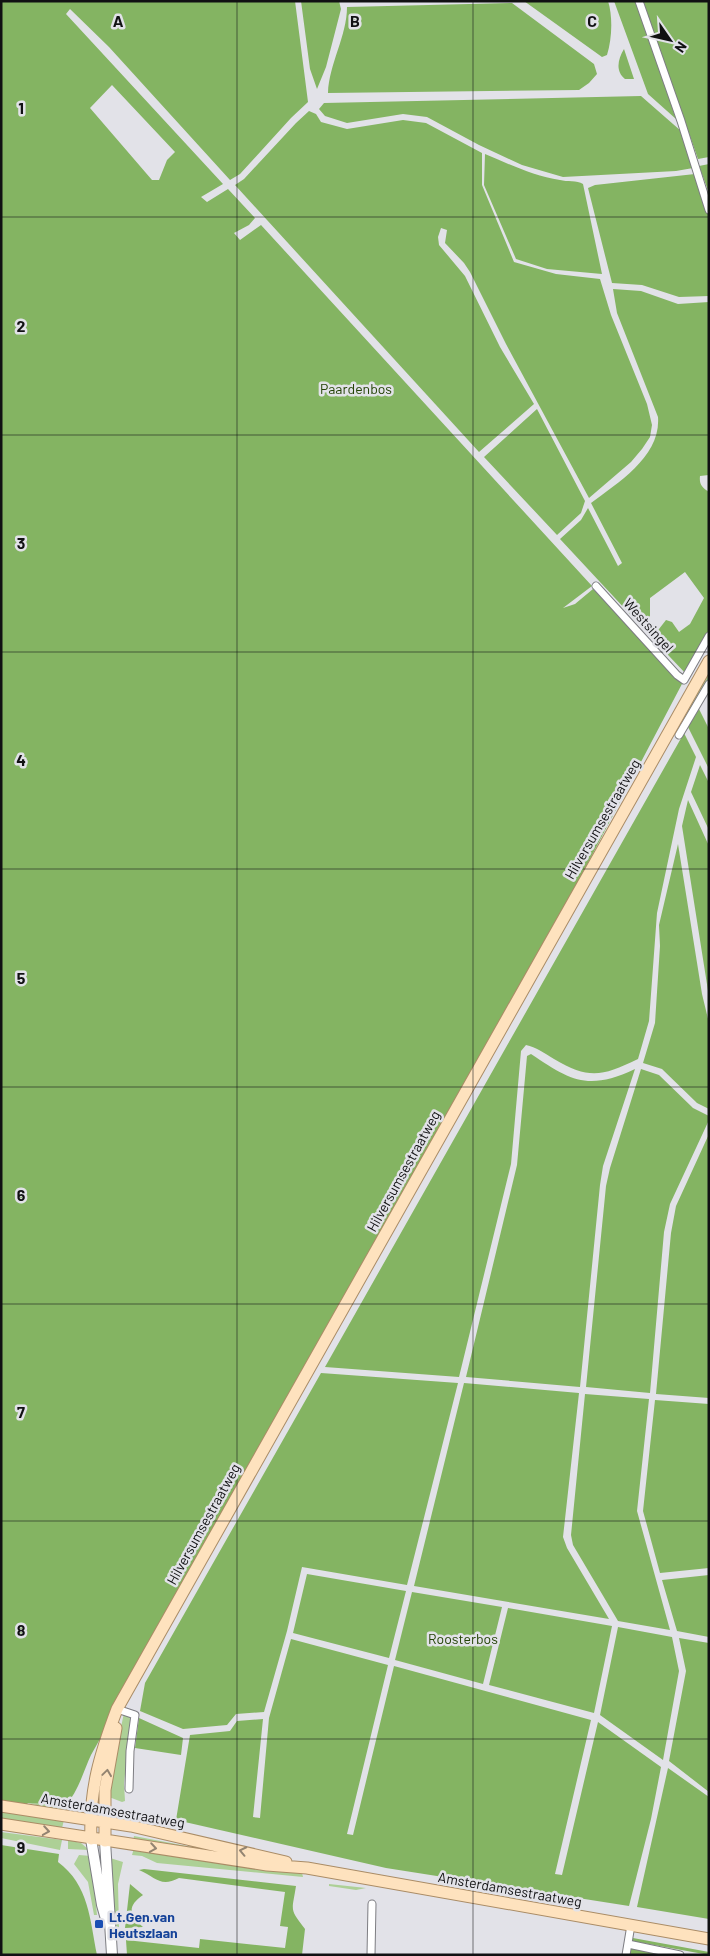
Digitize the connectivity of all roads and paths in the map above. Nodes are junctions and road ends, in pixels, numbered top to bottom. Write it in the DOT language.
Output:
graph roads {
  1 [pos="639,1"];
  2 [pos="709,210"];
  3 [pos="596,586"];
  4 [pos="709,636"];
  5 [pos="709,661"];
  6 [pos="709,665"];
  7 [pos="704,682"];
  8 [pos="679,735"];
  9 [pos="120,1710"];
  10 [pos="129,1789"];
  11 [pos="1,1806"];
  12 [pos="90,1819"];
  13 [pos="104,1822"];
  14 [pos="1,1824"];
  15 [pos="91,1839"];
  16 [pos="105,1841"];
  17 [pos="307,1868"];
  18 [pos="372,1904"];
  19 [pos="631,1925"];
  20 [pos="110,1932"];
  21 [pos="709,1938"];
  22 [pos="628,1944"];
  23 [pos="112,1955"];
  24 [pos="371,1955"];
  25 [pos="626,1955"];
  26 [pos="680,1955"];
  1 -- 2 [label="street"];
  3 -- 4 [label="street, Westsingel"];
  5 -- 7 [label="main road, Hilversumsestraatweg"];
  6 -- 7 [label="main road, Hilversumsestraatweg"];
  7 -- 8 [label="street, Hilversumsestraatweg"];
  7 -- 9 [label="main road, Hilversumsestraatweg"];
  9 -- 10 [label="street"];
  9 -- 12 [label="main road, Hilversumsestraatweg"];
  13 -- 9 [label="main road, Hilversumsestraatweg, one-way"];
  11 -- 12 [label="main road, Amsterdamsestraatweg"];
  12 -- 13 [label="main road, Amsterdamsestraatweg"];
  12 -- 15 [label="main road, Hilversumsestraatweg"];
  13 -- 16 [label="main road, Hilversumsestraatweg"];
  17 -- 13 [label="main road, Amsterdamsestraatweg, one-way"];
  14 -- 15 [label="main road, Amsterdamsestraatweg, one-way"];
  15 -- 16 [label="main road, Amsterdamsestraatweg"];
  15 -- 20 [label="main road"];
  16 -- 17 [label="main road, Amsterdamsestraatweg, one-way"];
  16 -- 20 [label="main road"];
  17 -- 19 [label="main road, Amsterdamsestraatweg"];
  18 -- 24 [label="street"];
  19 -- 21 [label="main road, Amsterdamsestraatweg"];
  19 -- 22 [label="street"];
  20 -- 23 [label="main road"];
  22 -- 25 [label="street"];
  22 -- 26 [label="street"];
}
